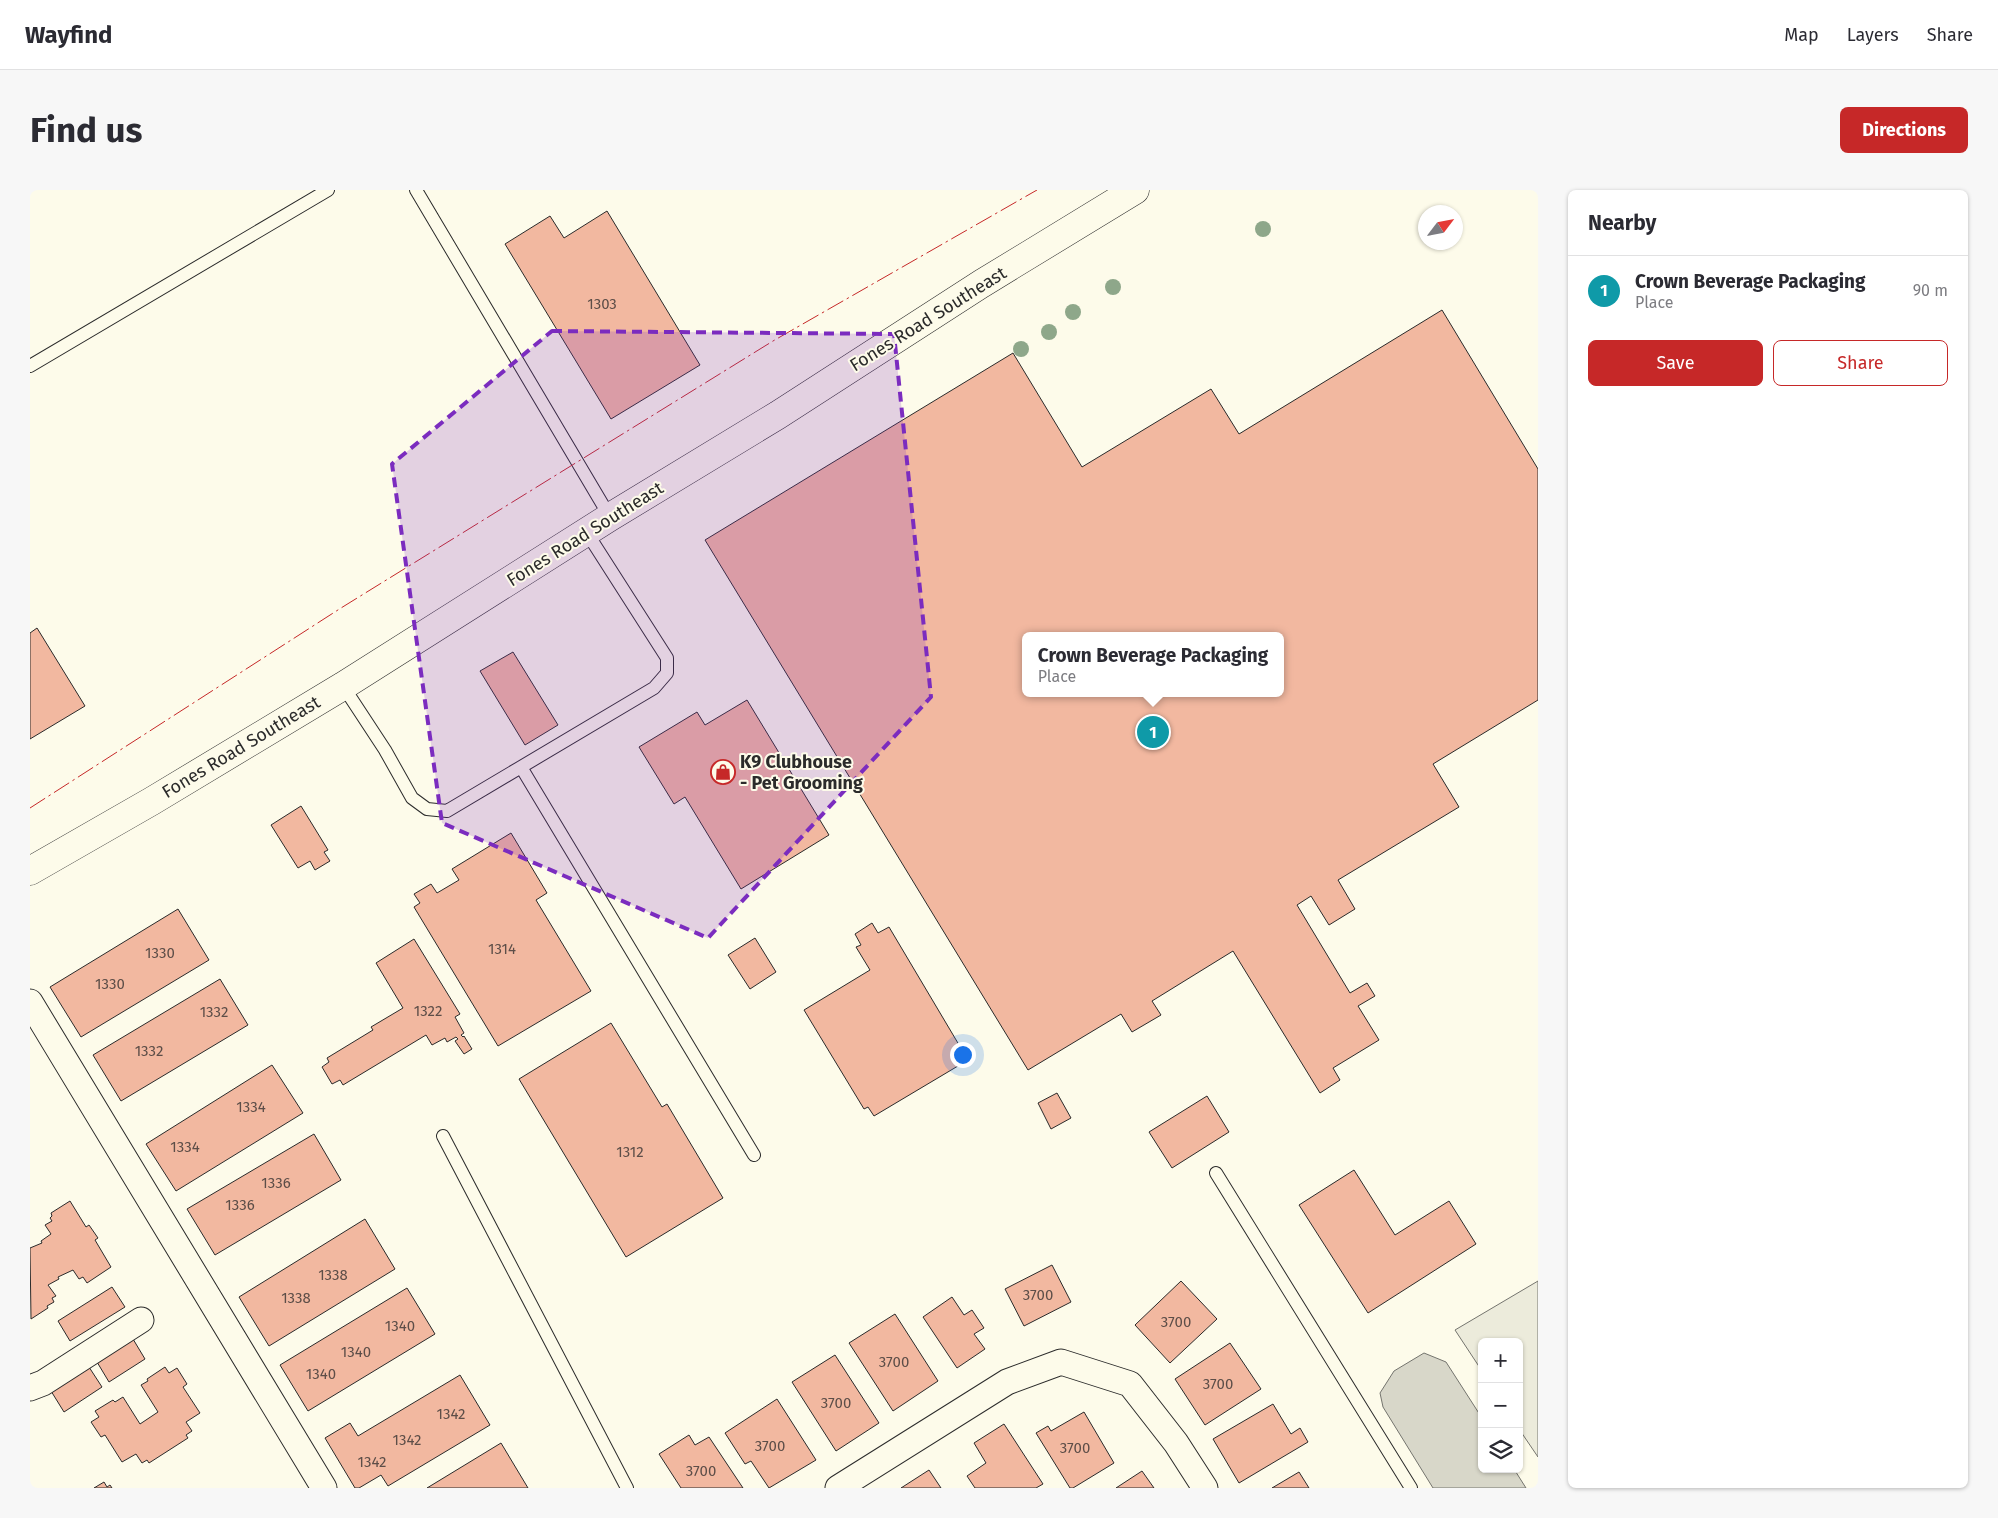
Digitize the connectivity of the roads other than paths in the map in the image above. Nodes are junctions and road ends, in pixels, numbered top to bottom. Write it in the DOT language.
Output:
graph roads {
  1 [pos="328,190"];
  2 [pos="416,190"];
  3 [pos="1135,190"];
  4 [pos="30,366"];
  5 [pos="610,517"];
  6 [pos="587,533"];
  7 [pos="343,686"];
  8 [pos="521,767"];
  9 [pos="30,871"];
  10 [pos="30,1002"];
  11 [pos="443,1136"];
  12 [pos="754,1155"];
  13 [pos="1216,1173"];
  14 [pos="141,1320"];
  15 [pos="30,1388"];
  16 [pos="324,1488"];
  17 [pos="627,1488"];
  18 [pos="838,1488"];
  19 [pos="1205,1488"];
  20 [pos="1411,1488"];
  1 -- 4 [label="lane"];
  2 -- 5 [label="lane"];
  3 -- 5 [label="street, Fones Road Southeast"];
  5 -- 6 [label="street, Fones Road Southeast"];
  6 -- 7 [label="street, Fones Road Southeast"];
  6 -- 8 [label="lane"];
  7 -- 8 [label="lane"];
  7 -- 9 [label="street, Fones Road Southeast"];
  8 -- 12 [label="lane"];
  10 -- 16 [label="street"];
  11 -- 17 [label="lane"];
  13 -- 20 [label="lane"];
  14 -- 15 [label="street"];
  18 -- 19 [label="street"];
}
